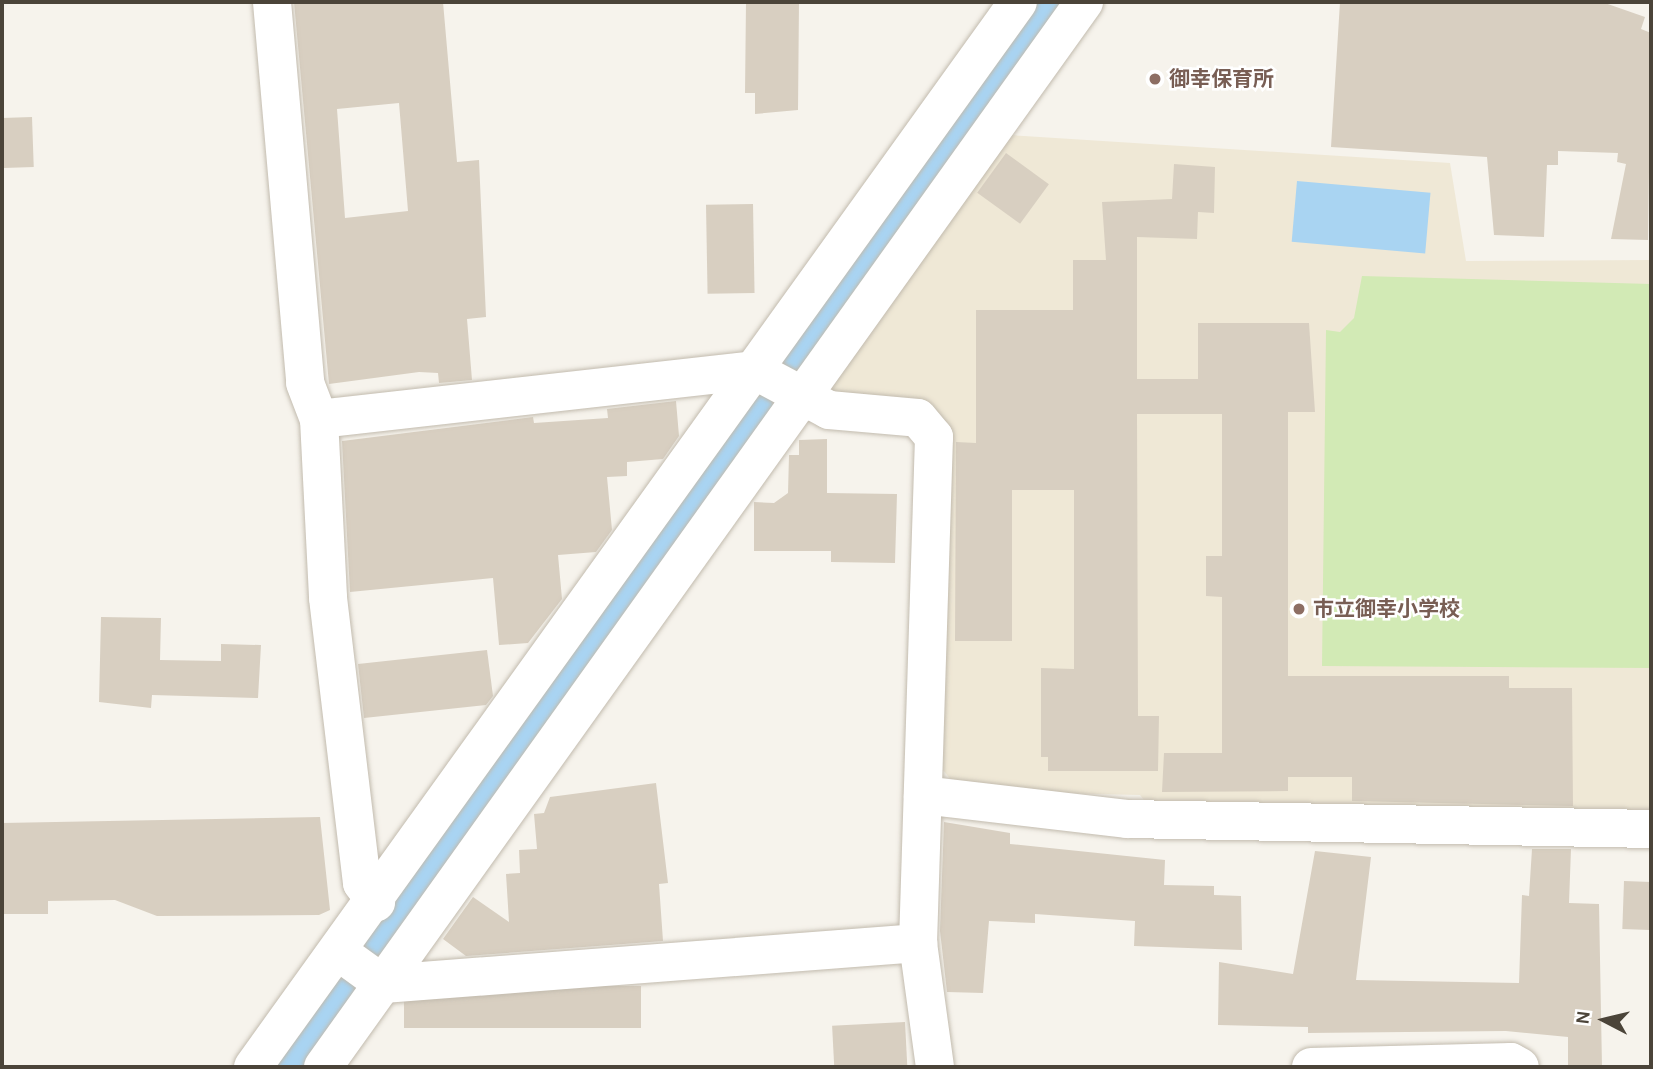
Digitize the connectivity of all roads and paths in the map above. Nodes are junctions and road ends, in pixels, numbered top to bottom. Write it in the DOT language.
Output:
graph roads {
  1 [pos="272,2"];
  2 [pos="1018,2"];
  3 [pos="1084,2"];
  4 [pos="759,372"];
  5 [pos="800,394"];
  6 [pos="319,419"];
  7 [pos="923,795"];
  8 [pos="1651,829"];
  9 [pos="376,902"];
  10 [pos="918,943"];
  11 [pos="362,968"];
  12 [pos="253,1067"];
  13 [pos="323,1067"];
  14 [pos="935,1067"];
  15 [pos="1311,1067"];
  16 [pos="1520,1067"];
  1 -- 6 [label="street"];
  2 -- 4 [label="street"];
  3 -- 5 [label="street"];
  4 -- 5 [label="street"];
  4 -- 6 [label="street"];
  4 -- 9 [label="street"];
  5 -- 7 [label="street"];
  5 -- 11 [label="street"];
  6 -- 9 [label="street"];
  7 -- 8 [label="street"];
  7 -- 10 [label="street"];
  9 -- 11 [label="street"];
  10 -- 11 [label="street"];
  10 -- 14 [label="street"];
  11 -- 12 [label="street"];
  11 -- 13 [label="street"];
  15 -- 16 [label="street"];
}
